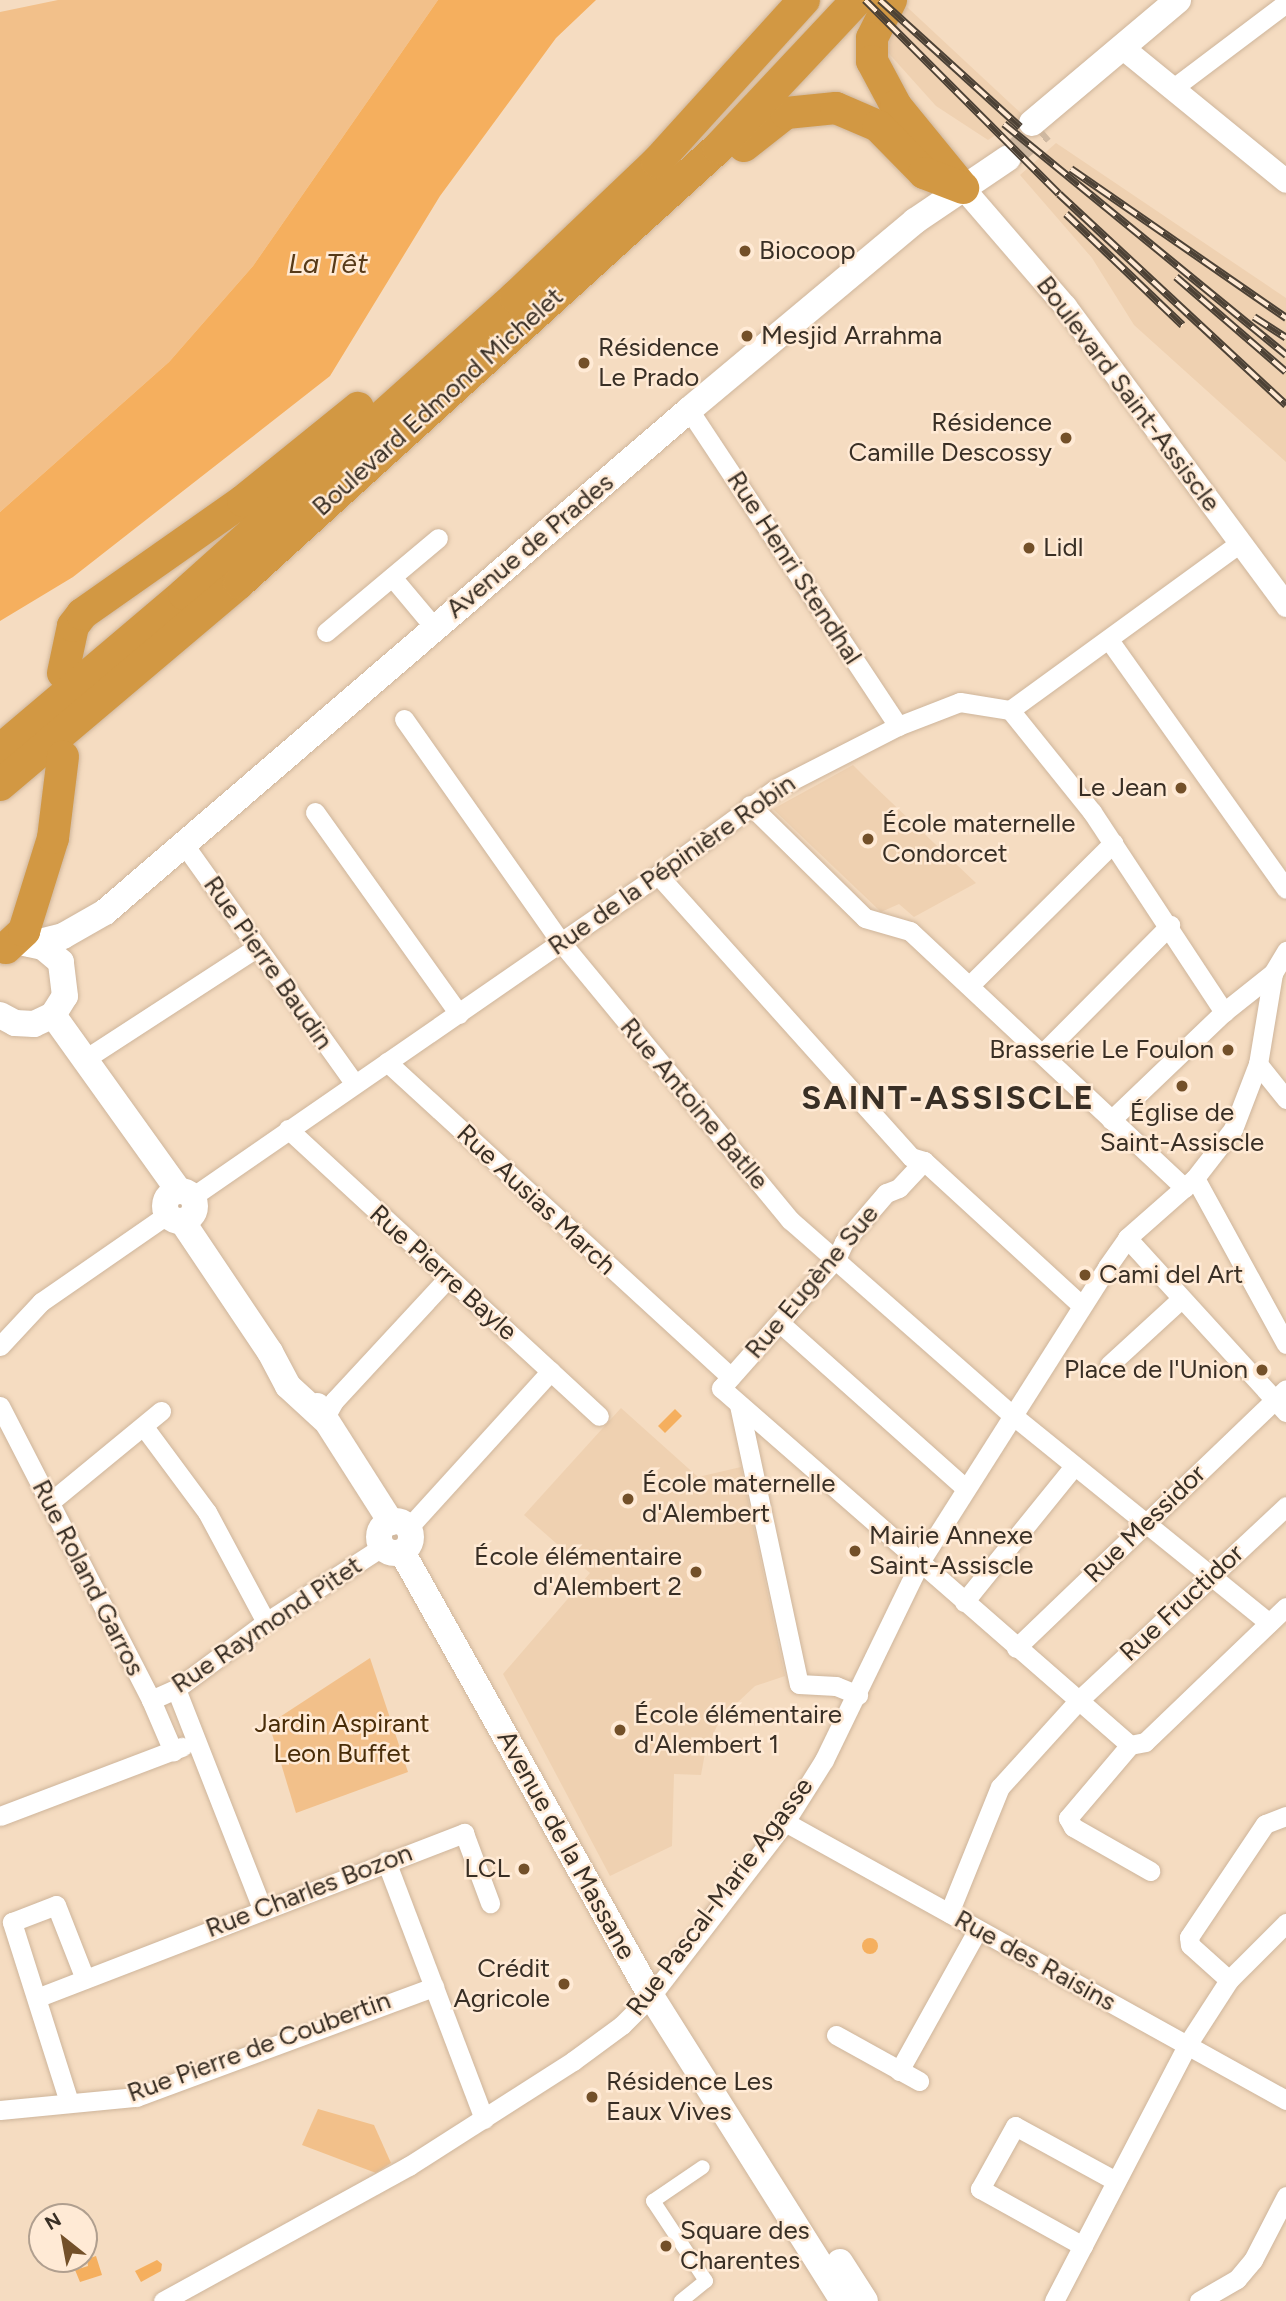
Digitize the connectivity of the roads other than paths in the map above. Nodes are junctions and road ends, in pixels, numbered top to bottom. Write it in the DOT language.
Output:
graph roads {
  1 [pos="857,0"];
  2 [pos="891,0"];
  3 [pos="1178,0"];
  4 [pos="1286,3"];
  5 [pos="800,4"];
  6 [pos="1128,51"];
  7 [pos="1172,89"];
  8 [pos="1037,126"];
  9 [pos="1003,154"];
  10 [pos="1286,181"];
  11 [pos="963,188"];
  12 [pos="689,410"];
  13 [pos="309,450"];
  14 [pos="307,482"];
  15 [pos="438,538"];
  16 [pos="1240,543"];
  17 [pos="393,577"];
  18 [pos="239,583"];
  19 [pos="1286,605"];
  20 [pos="434,628"];
  21 [pos="326,632"];
  22 [pos="1109,640"];
  23 [pos="63,673"];
  24 [pos="1010,710"];
  25 [pos="404,719"];
  26 [pos="898,726"];
  27 [pos="0,750"];
  28 [pos="63,757"];
  29 [pos="0,785"];
  30 [pos="750,805"];
  31 [pos="315,812"];
  32 [pos="1113,842"];
  33 [pos="183,843"];
  34 [pos="658,875"];
  35 [pos="1286,889"];
  36 [pos="104,912"];
  37 [pos="1170,925"];
  38 [pos="560,941"];
  39 [pos="13,948"];
  40 [pos="256,948"];
  41 [pos="1282,960"];
  42 [pos="65,973"];
  43 [pos="970,985"];
  44 [pos="1224,1012"];
  45 [pos="53,1014"];
  46 [pos="459,1014"];
  47 [pos="2,1020"];
  48 [pos="1042,1054"];
  49 [pos="82,1060"];
  50 [pos="387,1062"];
  51 [pos="1258,1063"];
  52 [pos="354,1083"];
  53 [pos="1286,1099"];
  54 [pos="1111,1120"];
  55 [pos="288,1129"];
  56 [pos="924,1161"];
  57 [pos="1190,1183"];
  58 [pos="180,1205"];
  59 [pos="1127,1238"];
  60 [pos="837,1257"];
  61 [pos="448,1278"];
  62 [pos="1181,1299"];
  63 [pos="1081,1305"];
  64 [pos="780,1323"];
  65 [pos="1281,1336"];
  66 [pos="0,1346"];
  67 [pos="1109,1365"];
  68 [pos="551,1371"];
  69 [pos="731,1377"];
  70 [pos="1282,1400"];
  71 [pos="739,1405"];
  72 [pos="0,1406"];
  73 [pos="161,1411"];
  74 [pos="1010,1413"];
  75 [pos="599,1416"];
  76 [pos="324,1419"];
  77 [pos="144,1427"];
  78 [pos="1074,1466"];
  79 [pos="965,1489"];
  80 [pos="49,1503"];
  81 [pos="1286,1506"];
  82 [pos="1144,1523"];
  83 [pos="396,1537"];
  84 [pos="920,1562"];
  85 [pos="1209,1577"];
  86 [pos="964,1602"];
  87 [pos="1286,1607"];
  88 [pos="265,1622"];
  89 [pos="1269,1623"];
  90 [pos="1016,1648"];
  91 [pos="176,1689"];
  92 [pos="858,1695"];
  93 [pos="151,1700"];
  94 [pos="1079,1700"];
  95 [pos="198,1740"];
  96 [pos="1130,1745"];
  97 [pos="173,1751"];
  98 [pos="0,1816"];
  99 [pos="1286,1816"];
  100 [pos="785,1822"];
  101 [pos="386,1861"];
  102 [pos="1150,1871"];
  103 [pos="490,1903"];
  104 [pos="262,1908"];
  105 [pos="949,1913"];
  106 [pos="1286,1923"];
  107 [pos="977,1931"];
  108 [pos="85,1979"];
  109 [pos="1229,1980"];
  110 [pos="434,1987"];
  111 [pos="651,1996"];
  112 [pos="38,1997"];
  113 [pos="836,2035"];
  114 [pos="1187,2045"];
  115 [pos="899,2071"];
  116 [pos="919,2081"];
  117 [pos="1286,2100"];
  118 [pos="69,2102"];
  119 [pos="0,2110"];
  120 [pos="484,2119"];
  121 [pos="703,2167"];
  122 [pos="1116,2180"];
  123 [pos="1286,2196"];
  124 [pos="1083,2246"];
  125 [pos="849,2293"];
  126 [pos="163,2301"];
  127 [pos="681,2301"];
  128 [pos="865,2301"];
  129 [pos="1054,2301"];
  130 [pos="1199,2301"];
  1 -- 18 [label="highway, Boulevard Edmond Michelet"];
  2 -- 11 [label="highway"];
  3 -- 6 [label="main road"];
  4 -- 7 [label="street"];
  5 -- 13 [label="highway"];
  5 -- 14 [label="highway, Boulevard Edmond Michelet"];
  6 -- 7 [label="street"];
  6 -- 8 [label="main road"];
  7 -- 10 [label="street"];
  9 -- 11 [label="main road, Avenue de Prades"];
  11 -- 12 [label="main road, Avenue de Prades"];
  11 -- 16 [label="street, Boulevard Saint-Assiscle"];
  11 -- 18 [label="highway"];
  12 -- 20 [label="main road, Avenue de Prades"];
  12 -- 26 [label="street, Rue Henri Stendhal"];
  13 -- 14 [label="highway"];
  13 -- 23 [label="highway"];
  14 -- 27 [label="highway, Boulevard Edmond Michelet"];
  15 -- 17 [label="street"];
  16 -- 19 [label="street, Boulevard Saint-Assiscle"];
  16 -- 22 [label="street"];
  17 -- 20 [label="street"];
  17 -- 21 [label="street"];
  18 -- 29 [label="highway, Boulevard Edmond Michelet"];
  20 -- 33 [label="main road, Avenue de Prades"];
  22 -- 24 [label="street"];
  22 -- 35 [label="street"];
  24 -- 26 [label="street, Rue de la Pépinière Robin"];
  24 -- 32 [label="street"];
  25 -- 38 [label="street, Rue Antoine Batlle"];
  26 -- 30 [label="street, Rue de la Pépinière Robin"];
  28 -- 39 [label="highway"];
  30 -- 34 [label="street, Rue de la Pépinière Robin"];
  30 -- 43 [label="street"];
  31 -- 46 [label="street"];
  32 -- 37 [label="street"];
  32 -- 43 [label="street"];
  33 -- 36 [label="main road, Avenue de Prades"];
  33 -- 40 [label="street, Rue Pierre Baudin"];
  34 -- 38 [label="street, Rue de la Pépinière Robin"];
  34 -- 56 [label="street"];
  36 -- 39 [label="main road, Avenue de Prades"];
  36 -- 42 [label="main road, Avenue de Prades"];
  37 -- 44 [label="street"];
  37 -- 48 [label="street"];
  38 -- 46 [label="street, Rue de la Pépinière Robin"];
  38 -- 60 [label="street, Rue Antoine Batlle"];
  39 -- 42 [label="main road"];
  40 -- 49 [label="street"];
  40 -- 52 [label="street, Rue Pierre Baudin"];
  41 -- 44 [label="street"];
  41 -- 51 [label="street, Rue Pascal-Marie Agasse"];
  42 -- 45 [label="main road"];
  43 -- 48 [label="street"];
  44 -- 54 [label="street"];
  45 -- 47 [label="main road"];
  45 -- 49 [label="main road, Avenue de la Massane"];
  46 -- 50 [label="street, Rue de la Pépinière Robin"];
  48 -- 54 [label="street"];
  49 -- 58 [label="main road, Avenue de la Massane"];
  50 -- 52 [label="street, Rue de la Pépinière Robin"];
  50 -- 69 [label="street, Rue Ausias March"];
  51 -- 53 [label="street"];
  51 -- 57 [label="street, Rue Pascal-Marie Agasse"];
  52 -- 55 [label="street, Rue de la Pépinière Robin"];
  54 -- 57 [label="street"];
  55 -- 58 [label="street, Rue de la Pépinière Robin"];
  55 -- 61 [label="street, Rue Pierre Bayle"];
  56 -- 60 [label="street, Rue Eugène Sue"];
  56 -- 63 [label="street"];
  57 -- 59 [label="street, Rue Pascal-Marie Agasse"];
  57 -- 65 [label="street"];
  58 -- 66 [label="street, Rue de la Pépinière Robin"];
  58 -- 76 [label="main road, Avenue de la Massane"];
  59 -- 62 [label="street"];
  59 -- 63 [label="street, Rue Pascal-Marie Agasse"];
  60 -- 64 [label="street, Rue Eugène Sue"];
  60 -- 74 [label="street, Rue Antoine Batlle"];
  61 -- 68 [label="street, Rue Pierre Bayle"];
  61 -- 76 [label="street"];
  62 -- 67 [label="street"];
  62 -- 70 [label="street"];
  63 -- 74 [label="street, Rue Pascal-Marie Agasse"];
  64 -- 69 [label="street, Rue Eugène Sue"];
  64 -- 79 [label="street"];
  68 -- 75 [label="street, Rue Pierre Bayle"];
  68 -- 83 [label="street, Rue Raymond Pitet"];
  69 -- 71 [label="street"];
  70 -- 82 [label="street, Rue Messidor"];
  71 -- 84 [label="street"];
  71 -- 92 [label="street"];
  72 -- 80 [label="street, Rue Roland Garros"];
  73 -- 77 [label="street"];
  74 -- 78 [label="street, Rue Antoine Batlle"];
  74 -- 79 [label="street, Rue Pascal-Marie Agasse"];
  76 -- 83 [label="main road, Avenue de la Massane"];
  77 -- 80 [label="street"];
  77 -- 88 [label="street"];
  78 -- 82 [label="street, Rue Antoine Batlle"];
  78 -- 86 [label="street"];
  79 -- 84 [label="street, Rue Pascal-Marie Agasse"];
  80 -- 93 [label="street, Rue Roland Garros"];
  81 -- 85 [label="street, Rue Fructidor"];
  82 -- 85 [label="street, Rue Antoine Batlle"];
  82 -- 90 [label="street, Rue Messidor"];
  83 -- 88 [label="street, Rue Raymond Pitet"];
  83 -- 111 [label="main road, Avenue de la Massane"];
  84 -- 86 [label="street"];
  84 -- 92 [label="street, Rue Pascal-Marie Agasse"];
  85 -- 89 [label="street, Rue Antoine Batlle"];
  85 -- 94 [label="street, Rue Fructidor"];
  86 -- 90 [label="street"];
  87 -- 89 [label="street"];
  88 -- 91 [label="street, Rue Raymond Pitet"];
  89 -- 96 [label="street"];
  90 -- 94 [label="street"];
  91 -- 93 [label="street, Rue Raymond Pitet"];
  91 -- 95 [label="street, Rue Roland Garros"];
  92 -- 100 [label="street, Rue Pascal-Marie Agasse"];
  93 -- 97 [label="street, Rue Roland Garros"];
  94 -- 96 [label="street"];
  94 -- 105 [label="street, Rue Fructidor"];
  95 -- 97 [label="street"];
  95 -- 104 [label="street, Rue Roland Garros"];
  96 -- 102 [label="street"];
  97 -- 98 [label="street"];
  99 -- 109 [label="street"];
  100 -- 105 [label="street, Rue des Raisins"];
  100 -- 111 [label="street, Rue Pascal-Marie Agasse"];
  101 -- 103 [label="street, Rue Charles Bozon"];
  101 -- 104 [label="street, Rue Charles Bozon"];
  101 -- 110 [label="street"];
  104 -- 108 [label="street, Rue Charles Bozon"];
  105 -- 107 [label="street, Rue des Raisins"];
  106 -- 109 [label="street"];
  107 -- 114 [label="street, Rue des Raisins"];
  107 -- 115 [label="street"];
  108 -- 112 [label="street, Rue Charles Bozon"];
  108 -- 112 [label="street"];
  109 -- 114 [label="street"];
  110 -- 118 [label="street, Rue Pierre de Coubertin"];
  110 -- 120 [label="street"];
  111 -- 120 [label="street, Rue Pascal-Marie Agasse"];
  111 -- 125 [label="main road, Avenue de la Massane"];
  112 -- 118 [label="street"];
  113 -- 115 [label="street"];
  114 -- 117 [label="street, Rue des Raisins"];
  114 -- 122 [label="street"];
  115 -- 116 [label="street"];
  118 -- 119 [label="street, Rue Pierre de Coubertin"];
  120 -- 126 [label="street, Rue Pascal-Marie Agasse"];
  121 -- 127 [label="street"];
  122 -- 124 [label="street"];
  122 -- 124 [label="street"];
  123 -- 130 [label="street"];
  124 -- 129 [label="street"];
  125 -- 128 [label="main road, Avenue de la Massane"];
}
